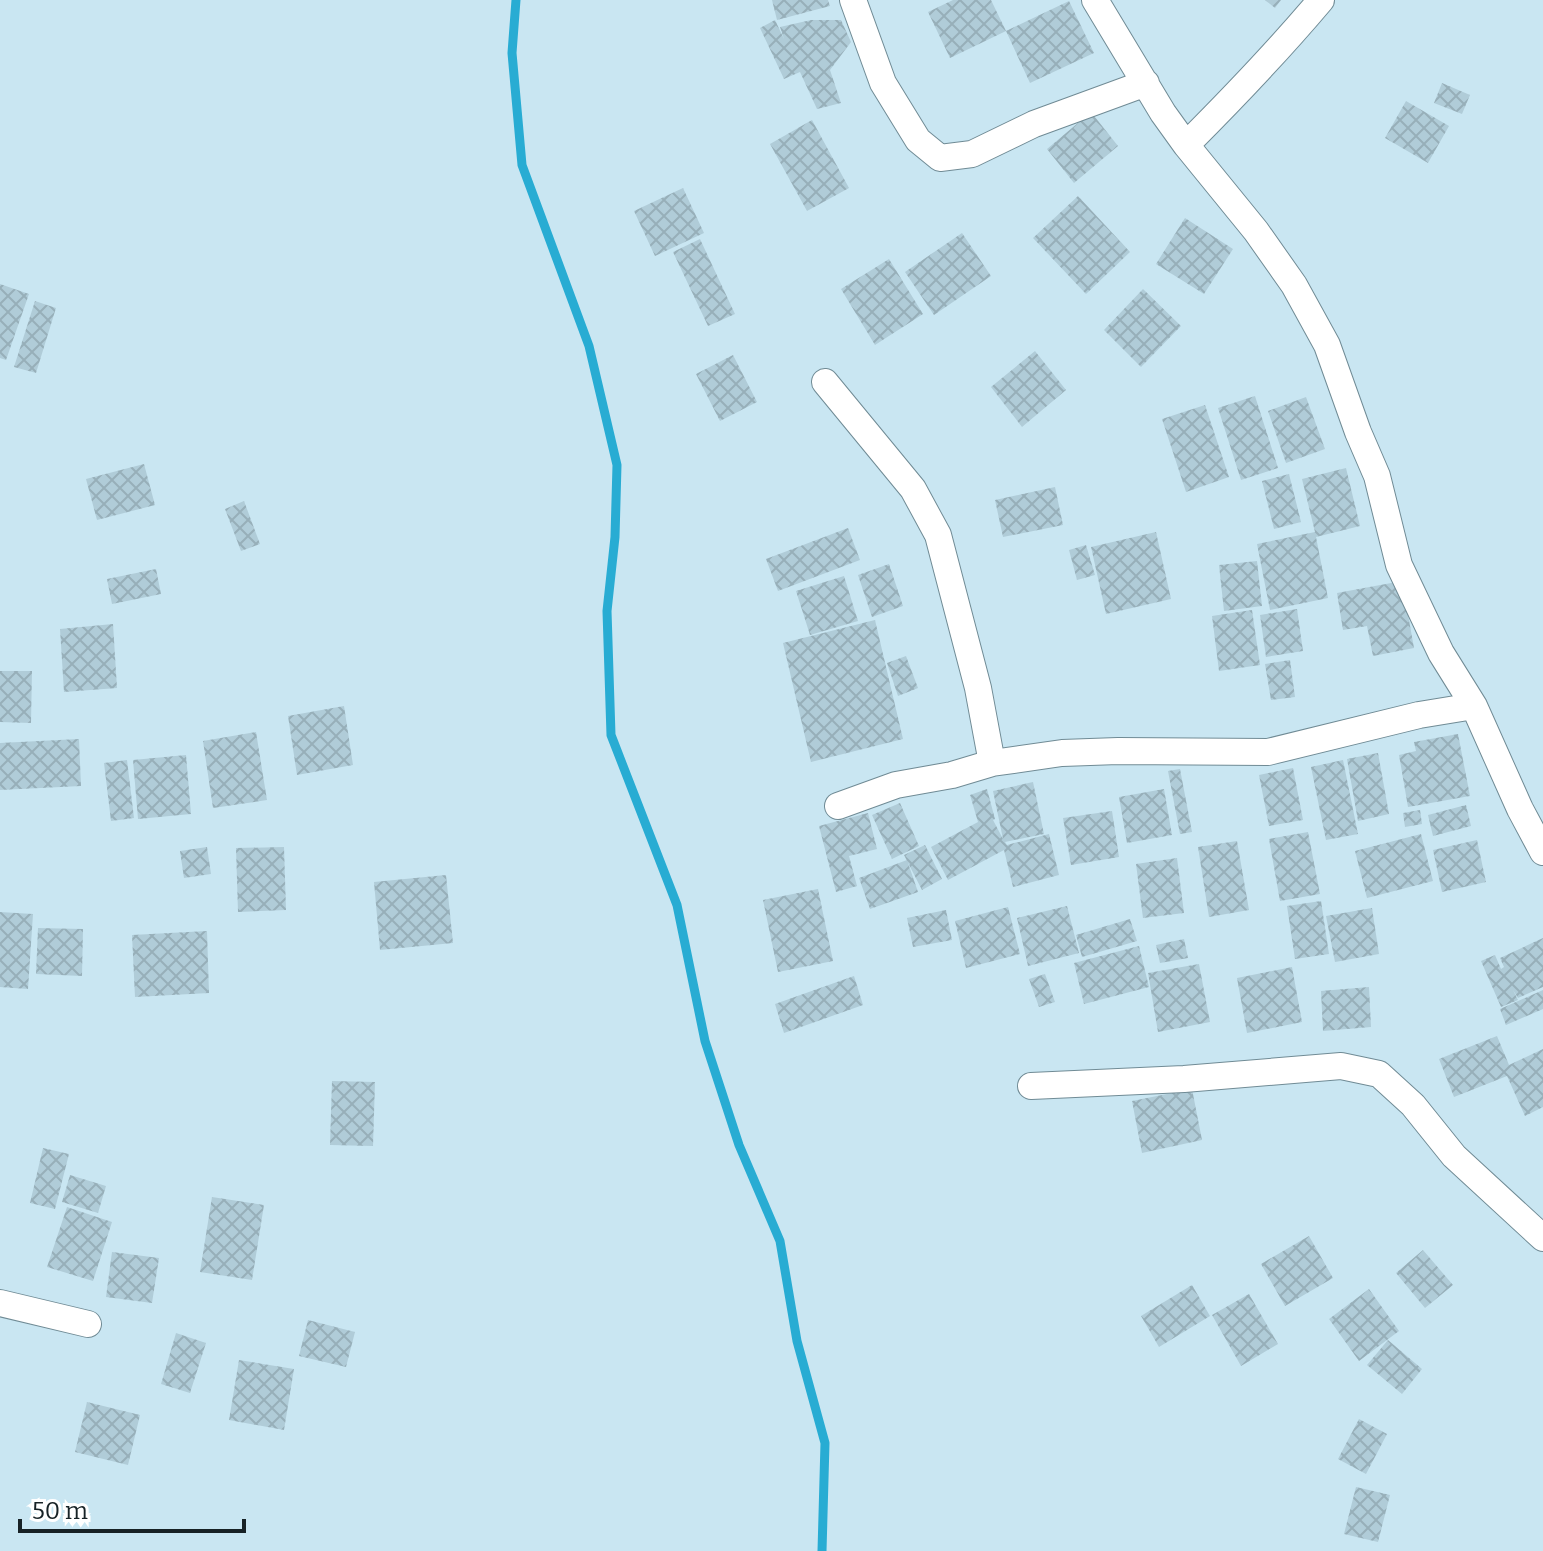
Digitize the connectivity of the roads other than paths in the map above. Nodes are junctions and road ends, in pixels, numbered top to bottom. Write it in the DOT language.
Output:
graph roads {
  1 [pos="853,0"];
  2 [pos="1095,0"];
  3 [pos="1321,0"];
  4 [pos="1146,83"];
  5 [pos="1186,145"];
  6 [pos="825,382"];
  7 [pos="1474,706"];
  8 [pos="992,763"];
  9 [pos="838,806"];
  10 [pos="1543,852"];
  11 [pos="1031,1086"];
  12 [pos="1543,1238"];
  13 [pos="0,1303"];
  14 [pos="88,1324"];
  1 -- 4 [label="street"];
  2 -- 4 [label="street"];
  3 -- 5 [label="street"];
  4 -- 5 [label="street"];
  5 -- 7 [label="street"];
  6 -- 8 [label="street"];
  7 -- 8 [label="street"];
  7 -- 10 [label="street"];
  8 -- 9 [label="street"];
  11 -- 12 [label="street"];
  13 -- 14 [label="street"];
}
